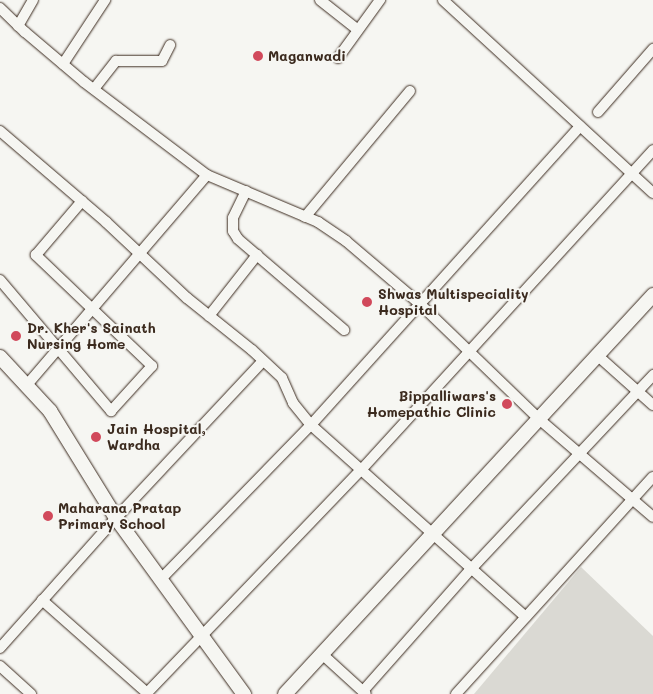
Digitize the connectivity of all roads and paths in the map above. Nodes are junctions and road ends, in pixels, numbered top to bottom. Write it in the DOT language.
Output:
graph roads {
  1 [pos="34,0"];
  2 [pos="105,0"];
  3 [pos="320,0"];
  4 [pos="380,0"];
  5 [pos="443,0"];
  6 [pos="0,8"];
  7 [pos="18,26"];
  8 [pos="358,30"];
  9 [pos="170,45"];
  10 [pos="653,49"];
  11 [pos="338,58"];
  12 [pos="63,64"];
  13 [pos="94,89"];
  14 [pos="410,91"];
  15 [pos="598,112"];
  16 [pos="580,126"];
  17 [pos="0,131"];
  18 [pos="653,150"];
  19 [pos="631,173"];
  20 [pos="208,175"];
  21 [pos="246,191"];
  22 [pos="653,193"];
  23 [pos="82,201"];
  24 [pos="304,217"];
  25 [pos="140,254"];
  26 [pos="257,255"];
  27 [pos="0,280"];
  28 [pos="653,294"];
  29 [pos="420,304"];
  30 [pos="94,310"];
  31 [pos="209,316"];
  32 [pos="344,330"];
  33 [pos="59,348"];
  34 [pos="469,351"];
  35 [pos="597,356"];
  36 [pos="0,357"];
  37 [pos="263,361"];
  38 [pos="653,375"];
  39 [pos="26,386"];
  40 [pos="638,391"];
  41 [pos="653,405"];
  42 [pos="538,419"];
  43 [pos="311,425"];
  44 [pos="580,454"];
  45 [pos="362,469"];
  46 [pos="653,477"];
  47 [pos="633,499"];
  48 [pos="653,517"];
  49 [pos="116,518"];
  50 [pos="434,532"];
  51 [pos="472,568"];
  52 [pos="160,579"];
  53 [pos="42,600"];
  54 [pos="526,617"];
  55 [pos="202,637"];
  56 [pos="0,648"];
  57 [pos="322,654"];
  58 [pos="0,666"];
  59 [pos="364,693"];
  60 [pos="31,694"];
  61 [pos="146,694"];
  62 [pos="244,694"];
  63 [pos="285,694"];
  64 [pos="456,694"];
  1 -- 7 [label="street"];
  2 -- 12 [label="street"];
  3 -- 8 [label="street"];
  4 -- 8 [label="street"];
  5 -- 16 [label="street"];
  6 -- 7 [label="street"];
  7 -- 12 [label="street"];
  8 -- 11 [label="street"];
  9 -- 13 [label="street"];
  10 -- 15 [label="street"];
  12 -- 13 [label="street"];
  13 -- 20 [label="street"];
  14 -- 24 [label="street"];
  16 -- 19 [label="street"];
  16 -- 29 [label="street"];
  17 -- 23 [label="street"];
  18 -- 19 [label="street"];
  19 -- 22 [label="street"];
  19 -- 34 [label="street"];
  20 -- 21 [label="street"];
  20 -- 25 [label="street"];
  21 -- 24 [label="street"];
  21 -- 26 [label="street"];
  23 -- 25 [label="street"];
  23 -- 30 [label="street"];
  24 -- 29 [label="street"];
  25 -- 30 [label="street"];
  25 -- 31 [label="street"];
  26 -- 31 [label="street"];
  26 -- 32 [label="street"];
  27 -- 33 [label="street"];
  28 -- 35 [label="street"];
  29 -- 34 [label="street"];
  29 -- 43 [label="street"];
  30 -- 33 [label="street"];
  30 -- 33 [label="street"];
  31 -- 37 [label="street"];
  33 -- 39 [label="street"];
  34 -- 42 [label="street"];
  34 -- 45 [label="street"];
  35 -- 40 [label="street"];
  35 -- 42 [label="street"];
  36 -- 39 [label="street"];
  37 -- 43 [label="street"];
  37 -- 49 [label="street"];
  38 -- 40 [label="street"];
  39 -- 49 [label="street"];
  40 -- 41 [label="street"];
  40 -- 44 [label="street"];
  42 -- 44 [label="street"];
  42 -- 50 [label="street"];
  43 -- 45 [label="street"];
  43 -- 52 [label="street"];
  44 -- 47 [label="street"];
  44 -- 51 [label="street"];
  45 -- 50 [label="street"];
  45 -- 55 [label="street"];
  46 -- 47 [label="street"];
  47 -- 48 [label="street"];
  47 -- 54 [label="street"];
  49 -- 52 [label="street"];
  49 -- 53 [label="street"];
  50 -- 51 [label="street"];
  50 -- 57 [label="street"];
  51 -- 54 [label="street"];
  51 -- 59 [label="street"];
  52 -- 55 [label="street"];
  53 -- 56 [label="street"];
  53 -- 61 [label="street"];
  54 -- 64 [label="street"];
  55 -- 61 [label="street"];
  55 -- 62 [label="street"];
  57 -- 59 [label="street"];
  57 -- 63 [label="street"];
  58 -- 60 [label="street"];
}
